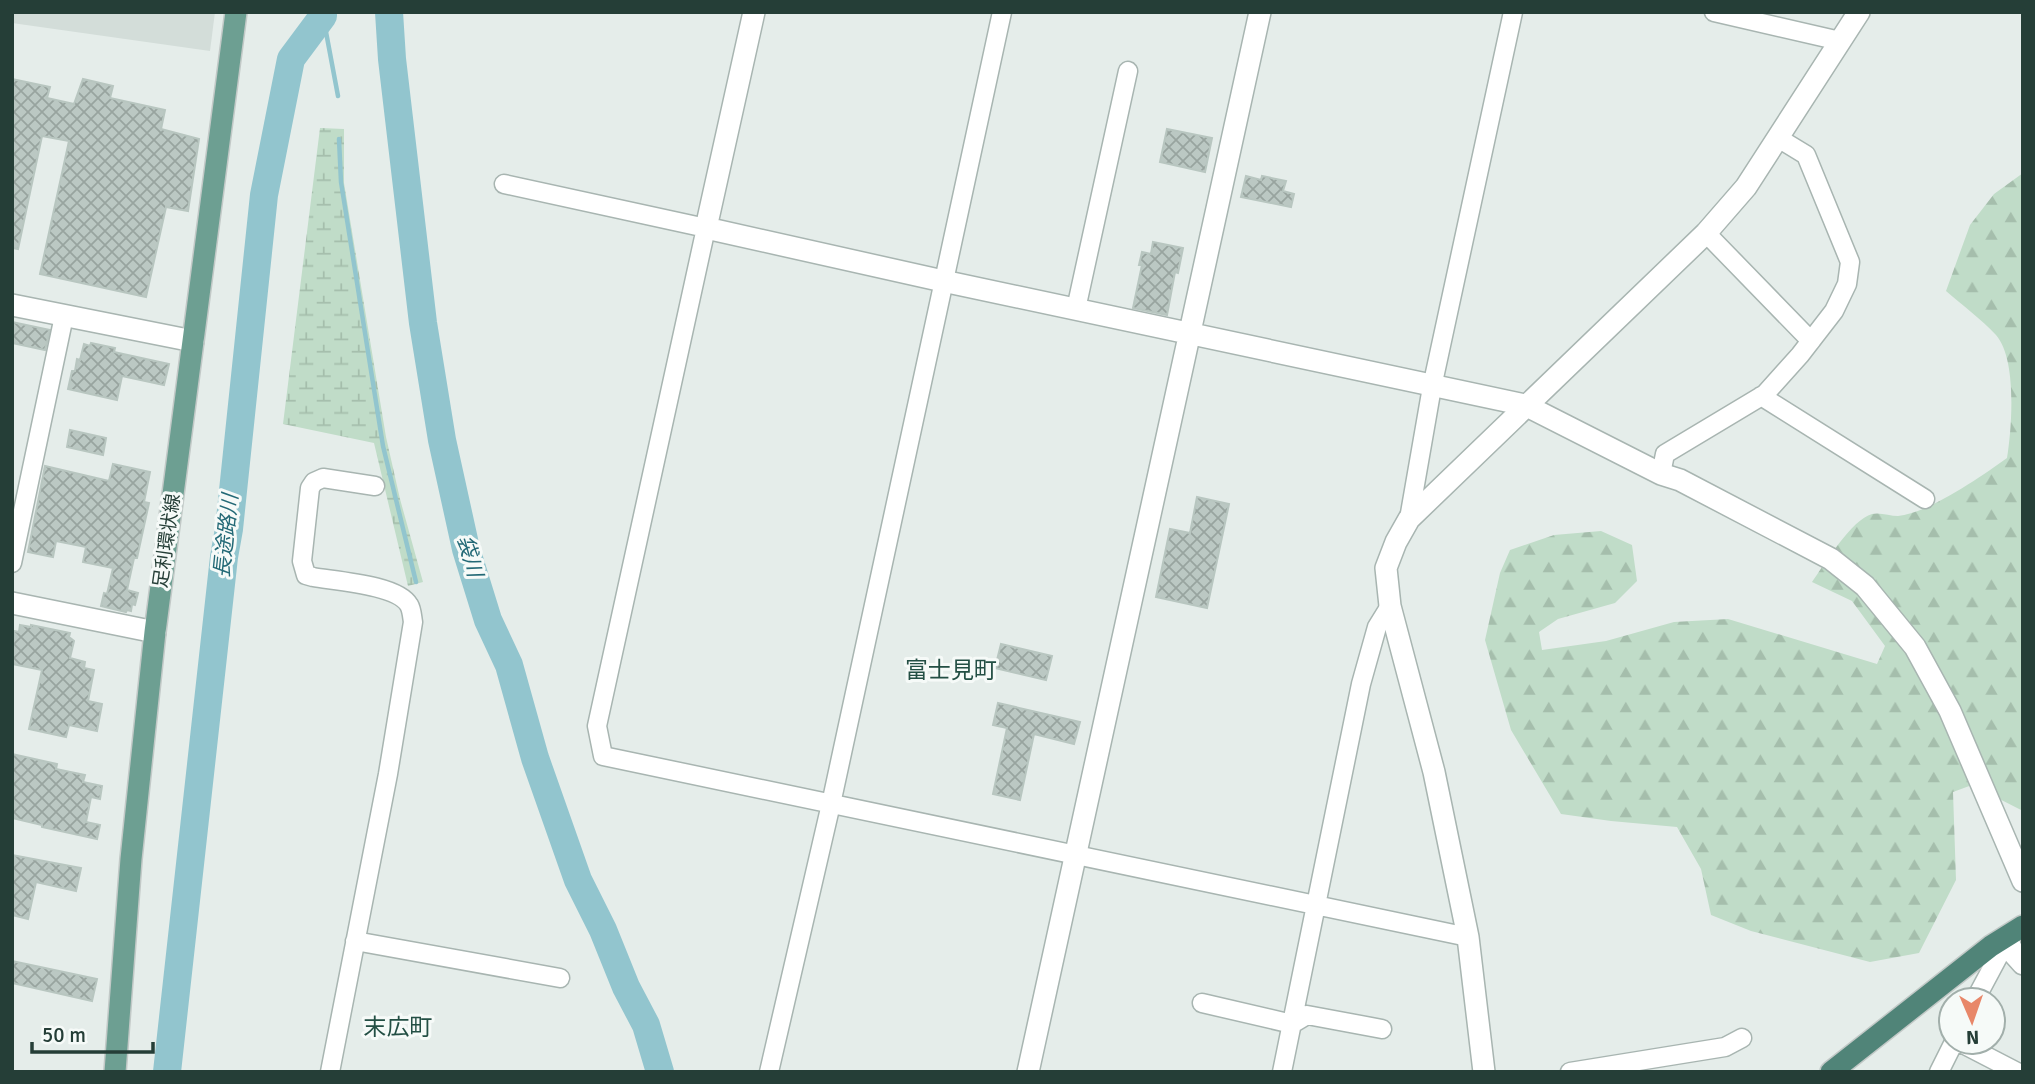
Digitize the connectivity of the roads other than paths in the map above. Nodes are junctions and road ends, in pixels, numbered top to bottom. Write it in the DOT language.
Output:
graph roads {
  1 [pos="236,12"];
  2 [pos="754,12"];
  3 [pos="1002,12"];
  4 [pos="1260,12"];
  5 [pos="1513,12"];
  6 [pos="1714,12"];
  7 [pos="1859,12"];
  8 [pos="1762,18"];
  9 [pos="1840,41"];
  10 [pos="1128,71"];
  11 [pos="1778,138"];
  12 [pos="504,184"];
  13 [pos="706,228"];
  14 [pos="1706,233"];
  15 [pos="943,281"];
  16 [pos="12,305"];
  17 [pos="1076,309"];
  18 [pos="64,316"];
  19 [pos="1189,333"];
  20 [pos="193,341"];
  21 [pos="1811,341"];
  22 [pos="1432,387"];
  23 [pos="1761,396"];
  24 [pos="1525,405"];
  25 [pos="1661,474"];
  26 [pos="375,486"];
  27 [pos="1924,499"];
  28 [pos="1409,519"];
  29 [pos="12,562"];
  30 [pos="12,603"];
  31 [pos="1390,606"];
  32 [pos="155,632"];
  33 [pos="831,804"];
  34 [pos="1076,856"];
  35 [pos="2023,881"];
  36 [pos="1317,905"];
  37 [pos="2014,932"];
  38 [pos="1468,937"];
  39 [pos="355,941"];
  40 [pos="2023,964"];
  41 [pos="560,978"];
  42 [pos="1982,986"];
  43 [pos="1202,1003"];
  44 [pos="1292,1024"];
  45 [pos="1382,1029"];
  46 [pos="1742,1038"];
  47 [pos="1948,1056"];
  48 [pos="1984,1056"];
  49 [pos="114,1072"];
  50 [pos="330,1072"];
  51 [pos="769,1072"];
  52 [pos="1028,1072"];
  53 [pos="1282,1072"];
  54 [pos="1484,1072"];
  55 [pos="1570,1072"];
  56 [pos="1831,1072"];
  57 [pos="1938,1072"];
  58 [pos="2017,1072"];
  1 -- 20 [label="main road, 足利環状線"];
  2 -- 13 [label="street"];
  3 -- 15 [label="street"];
  4 -- 19 [label="street"];
  5 -- 22 [label="street"];
  6 -- 8 [label="street"];
  7 -- 9 [label="street"];
  8 -- 9 [label="street"];
  9 -- 11 [label="street"];
  10 -- 17 [label="street"];
  11 -- 14 [label="street"];
  11 -- 21 [label="street"];
  12 -- 13 [label="street"];
  13 -- 15 [label="street"];
  13 -- 33 [label="street"];
  14 -- 21 [label="street"];
  14 -- 24 [label="street"];
  15 -- 17 [label="street"];
  15 -- 33 [label="street"];
  16 -- 18 [label="street"];
  17 -- 19 [label="street"];
  18 -- 20 [label="street"];
  18 -- 29 [label="street"];
  19 -- 22 [label="street"];
  19 -- 34 [label="street"];
  20 -- 32 [label="main road, 足利環状線"];
  21 -- 23 [label="street"];
  22 -- 24 [label="street"];
  22 -- 28 [label="street"];
  23 -- 25 [label="street"];
  23 -- 27 [label="street"];
  24 -- 25 [label="street"];
  24 -- 28 [label="street"];
  25 -- 35 [label="street"];
  26 -- 39 [label="street"];
  28 -- 31 [label="street"];
  30 -- 32 [label="street"];
  31 -- 36 [label="street"];
  31 -- 38 [label="street"];
  32 -- 49 [label="main road, 足利環状線"];
  33 -- 34 [label="street"];
  33 -- 51 [label="street"];
  34 -- 36 [label="street"];
  34 -- 52 [label="street"];
  36 -- 38 [label="street"];
  36 -- 44 [label="street"];
  37 -- 40 [label="street"];
  37 -- 42 [label="street"];
  37 -- 56 [label="highway"];
  38 -- 54 [label="street"];
  39 -- 41 [label="street"];
  39 -- 50 [label="street"];
  43 -- 44 [label="street"];
  44 -- 45 [label="street"];
  44 -- 53 [label="street"];
  46 -- 55 [label="street"];
  47 -- 57 [label="street"];
  48 -- 58 [label="street"];
}
